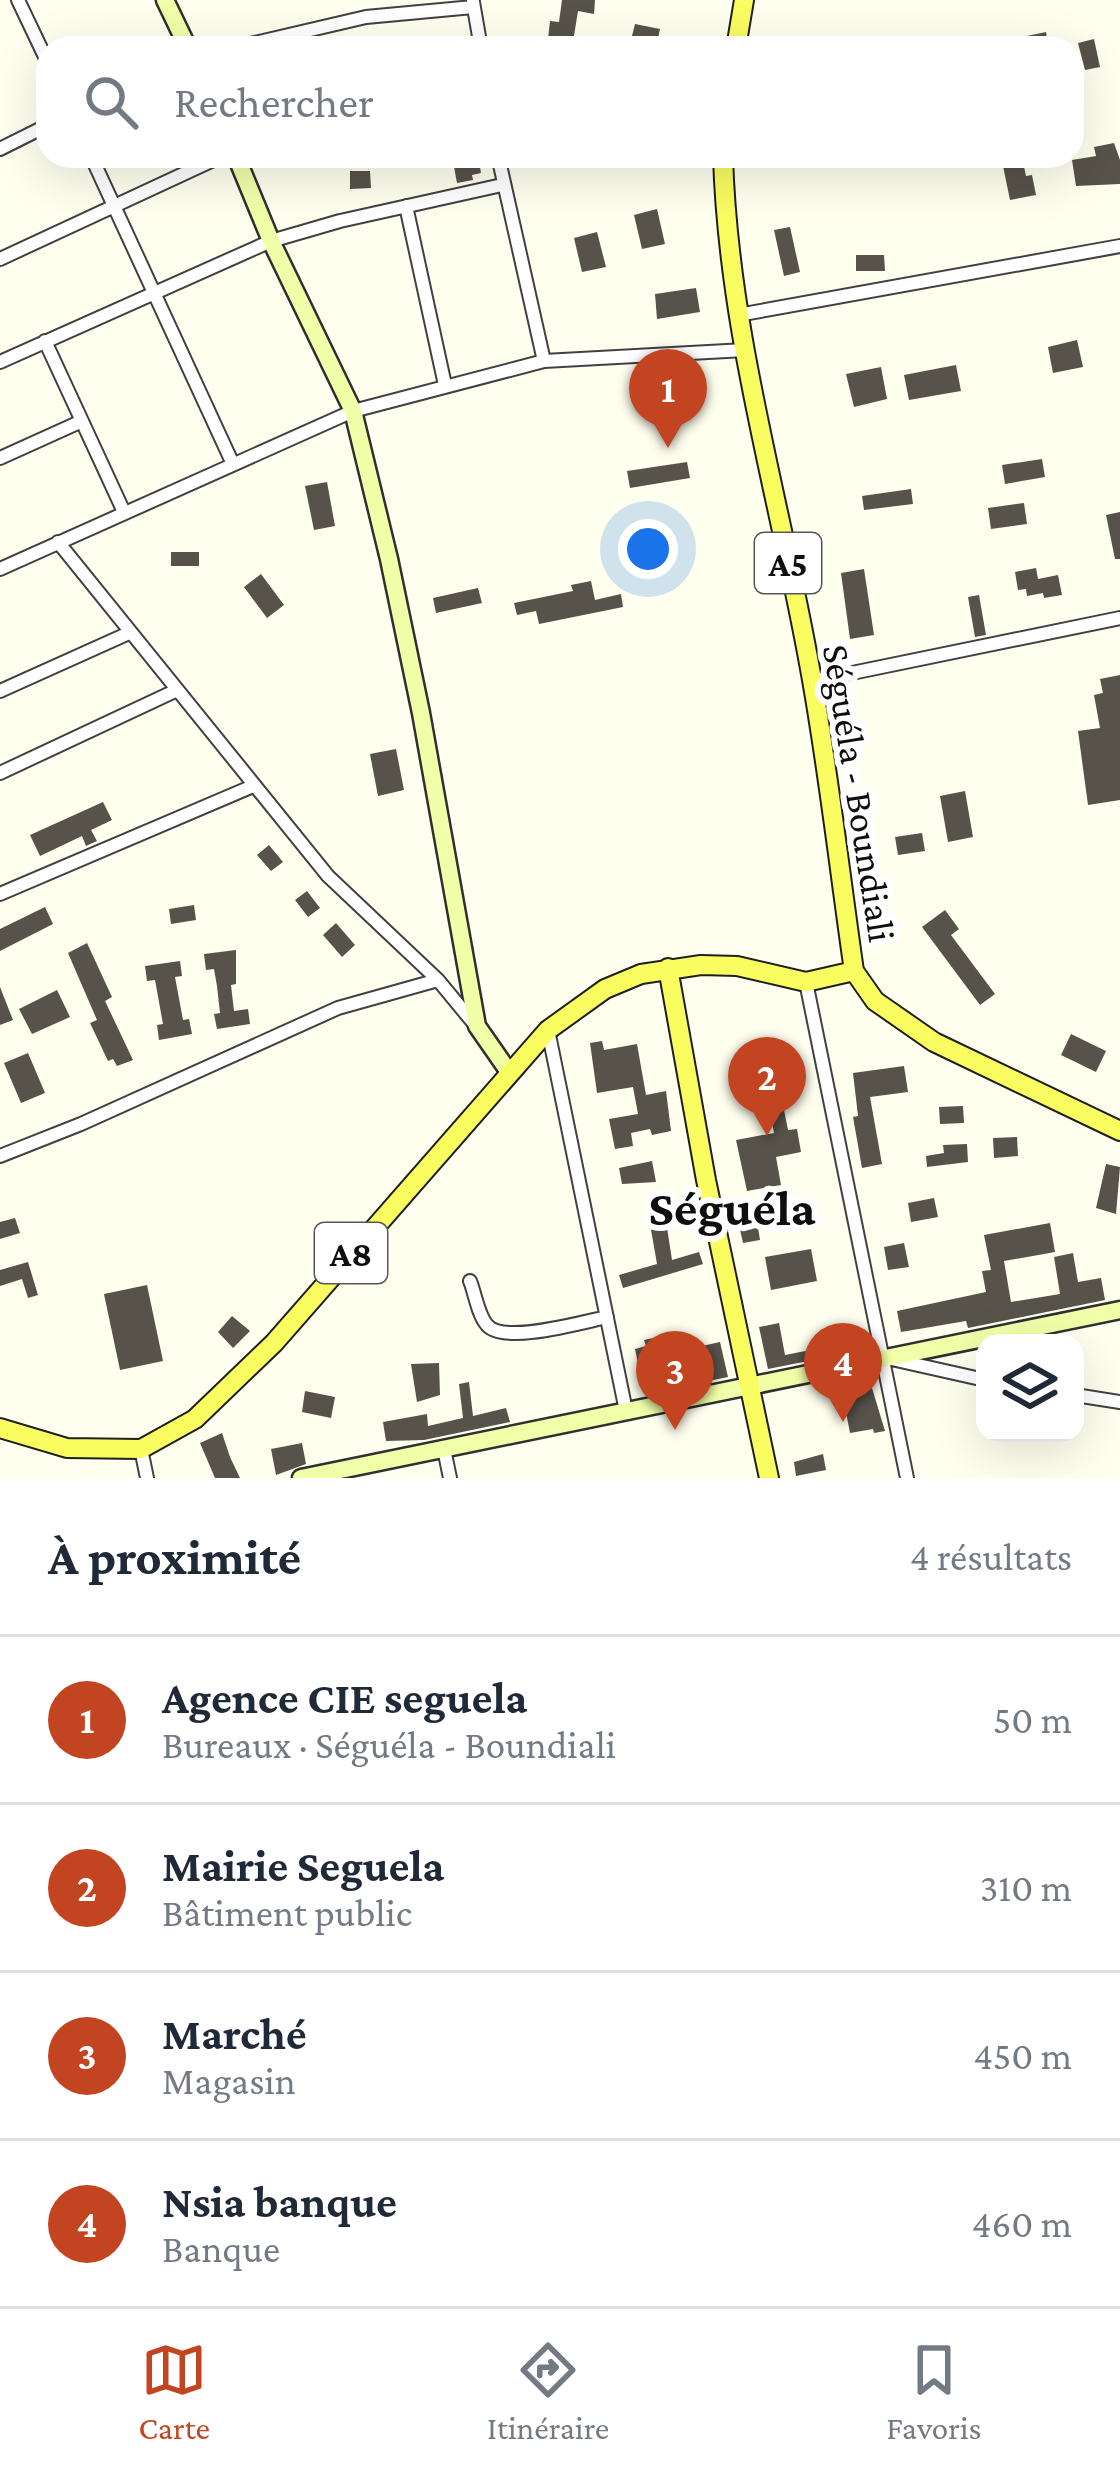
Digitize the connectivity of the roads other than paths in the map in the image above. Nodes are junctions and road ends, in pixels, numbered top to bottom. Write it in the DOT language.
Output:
graph roads {
  1 [pos="18,0"];
  2 [pos="165,0"];
  3 [pos="363,0"];
  4 [pos="744,0"];
  5 [pos="473,4"];
  6 [pos="366,16"];
  7 [pos="182,36"];
  8 [pos="276,36"];
  9 [pos="479,36"];
  10 [pos="738,36"];
  11 [pos="36,38"];
  12 [pos="36,131"];
  13 [pos="0,148"];
  14 [pos="97,168"];
  15 [pos="198,168"];
  16 [pos="241,168"];
  17 [pos="500,168"];
  18 [pos="723,168"];
  19 [pos="502,185"];
  20 [pos="406,206"];
  21 [pos="115,207"];
  22 [pos="271,242"];
  23 [pos="1120,246"];
  24 [pos="0,259"];
  25 [pos="154,292"];
  26 [pos="738,315"];
  27 [pos="45,341"];
  28 [pos="745,350"];
  29 [pos="544,361"];
  30 [pos="0,362"];
  31 [pos="445,385"];
  32 [pos="353,411"];
  33 [pos="82,421"];
  34 [pos="2,453"];
  35 [pos="232,462"];
  36 [pos="124,512"];
  37 [pos="58,542"];
  38 [pos="0,569"];
  39 [pos="1120,618"];
  40 [pos="129,633"];
  41 [pos="813,681"];
  42 [pos="0,691"];
  43 [pos="176,691"];
  44 [pos="0,772"];
  45 [pos="253,786"];
  46 [pos="0,894"];
  47 [pos="668,968"];
  48 [pos="854,971"];
  49 [pos="438,980"];
  50 [pos="806,982"];
  51 [pos="476,1027"];
  52 [pos="548,1030"];
  53 [pos="509,1072"];
  54 [pos="1120,1131"];
  55 [pos="0,1156"];
  56 [pos="470,1281"];
  57 [pos="1120,1310"];
  58 [pos="607,1317"];
  59 [pos="883,1357"];
  60 [pos="976,1379"];
  61 [pos="750,1385"];
  62 [pos="1084,1396"];
  63 [pos="1120,1402"];
  64 [pos="626,1411"];
  65 [pos="0,1428"];
  66 [pos="141,1449"];
  67 [pos="444,1449"];
  68 [pos="147,1478"];
  69 [pos="301,1478"];
  70 [pos="450,1478"];
  71 [pos="769,1478"];
  72 [pos="907,1478"];
  1 -- 11 [label="street"];
  2 -- 7 [label="main road"];
  3 -- 6 [label="street"];
  4 -- 10 [label="main road"];
  5 -- 6 [label="street"];
  5 -- 9 [label="street"];
  6 -- 8 [label="street"];
  12 -- 13 [label="street"];
  14 -- 21 [label="street"];
  15 -- 21 [label="street"];
  16 -- 22 [label="main road"];
  17 -- 19 [label="street"];
  18 -- 26 [label="main road, Séguéla - Boundiali / A5"];
  19 -- 20 [label="street"];
  19 -- 29 [label="street"];
  20 -- 22 [label="street"];
  20 -- 31 [label="street"];
  21 -- 24 [label="street"];
  21 -- 25 [label="street"];
  22 -- 25 [label="street"];
  22 -- 32 [label="main road"];
  23 -- 26 [label="street"];
  25 -- 27 [label="street"];
  25 -- 35 [label="street"];
  26 -- 28 [label="main road, Séguéla - Boundiali / A5"];
  27 -- 30 [label="street"];
  27 -- 33 [label="street"];
  28 -- 29 [label="street"];
  28 -- 41 [label="main road, Séguéla - Boundiali / A5"];
  29 -- 31 [label="street"];
  31 -- 32 [label="street"];
  32 -- 35 [label="street"];
  32 -- 51 [label="main road"];
  33 -- 34 [label="street"];
  33 -- 36 [label="street"];
  35 -- 36 [label="street"];
  36 -- 37 [label="street"];
  37 -- 38 [label="street"];
  37 -- 40 [label="street"];
  39 -- 41 [label="street"];
  40 -- 42 [label="street"];
  40 -- 43 [label="street"];
  41 -- 48 [label="main road, Séguéla - Boundiali / A5"];
  43 -- 44 [label="street"];
  43 -- 45 [label="street"];
  45 -- 46 [label="street"];
  45 -- 49 [label="street"];
  47 -- 50 [label="main road, Séguéla - Boundiali"];
  47 -- 52 [label="main road, A8"];
  47 -- 61 [label="main road"];
  48 -- 50 [label="main road, Séguéla - Boundiali"];
  48 -- 54 [label="main road"];
  49 -- 51 [label="street"];
  49 -- 55 [label="street"];
  50 -- 59 [label="street"];
  51 -- 53 [label="main road"];
  52 -- 53 [label="main road, A8"];
  52 -- 58 [label="street"];
  53 -- 66 [label="main road, A8"];
  56 -- 58 [label="street"];
  57 -- 59 [label="main road"];
  58 -- 64 [label="street"];
  59 -- 60 [label="street"];
  59 -- 61 [label="main road"];
  59 -- 72 [label="street"];
  61 -- 64 [label="main road"];
  61 -- 71 [label="main road"];
  62 -- 63 [label="street"];
  64 -- 67 [label="main road"];
  65 -- 66 [label="main road, A8"];
  66 -- 68 [label="street"];
  67 -- 69 [label="main road"];
  67 -- 70 [label="street"];
}
